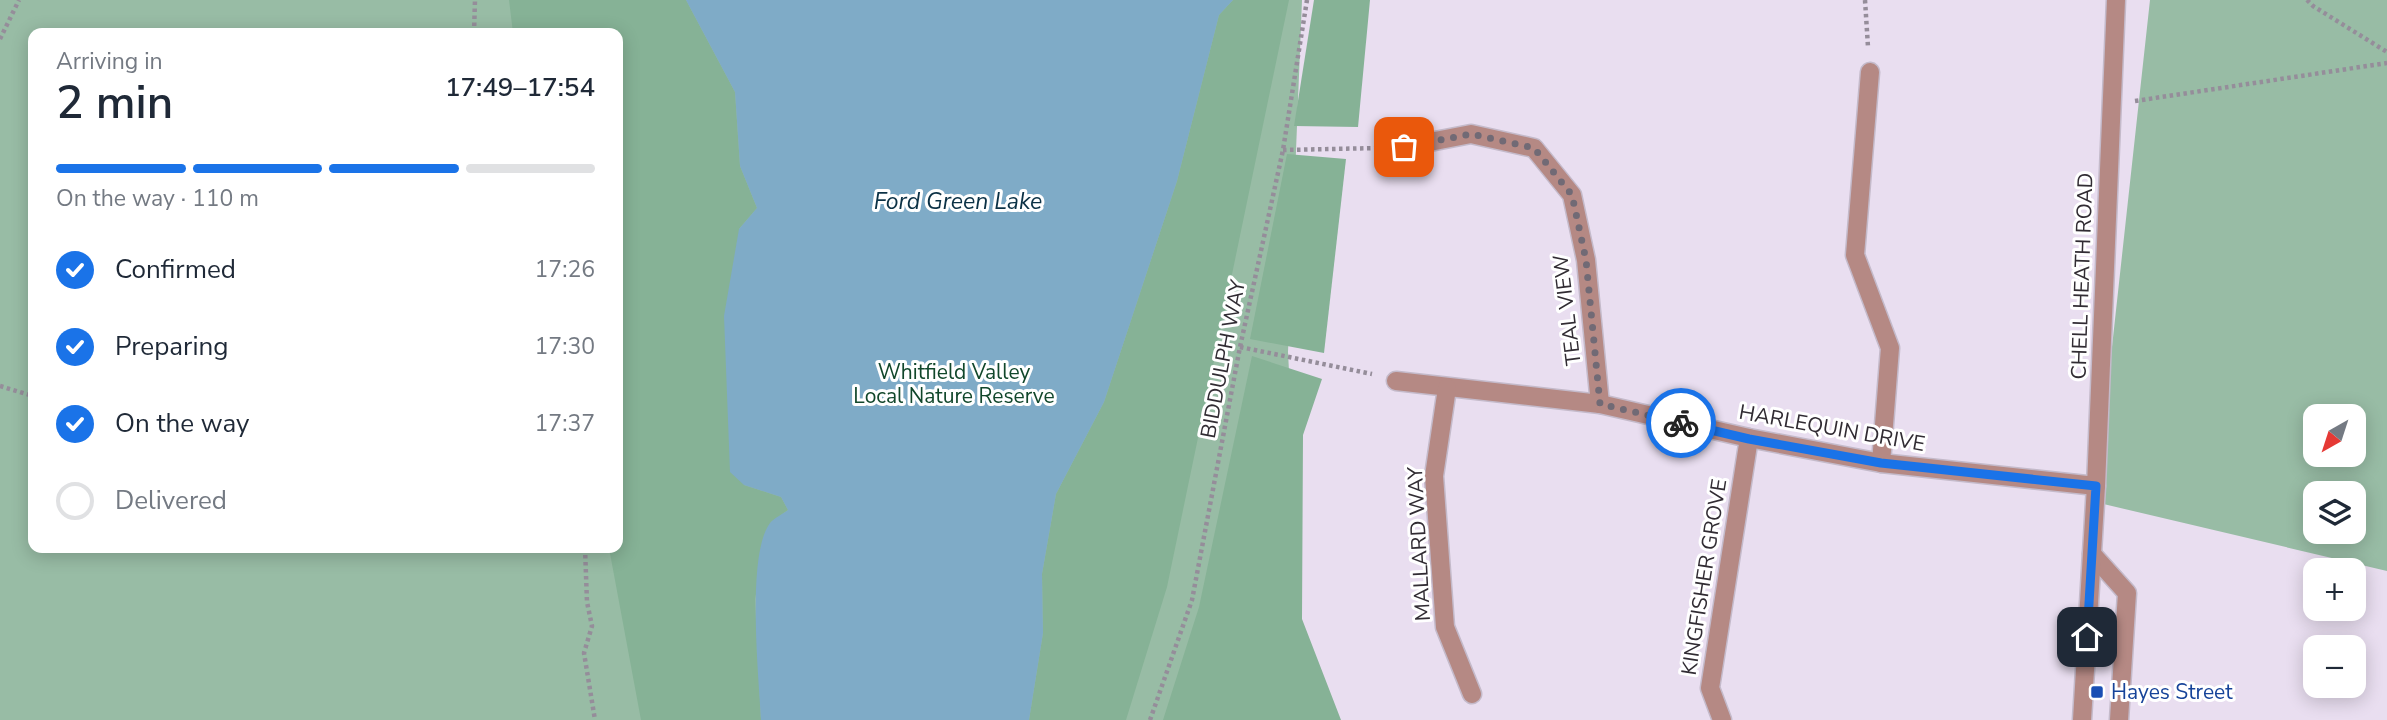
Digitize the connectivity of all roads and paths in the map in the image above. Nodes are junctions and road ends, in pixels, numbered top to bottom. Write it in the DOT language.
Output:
graph roads {
  1 [pos="19,0"];
  2 [pos="475,0"];
  3 [pos="1307,0"];
  4 [pos="1865,0"];
  5 [pos="2116,0"];
  6 [pos="2307,0"];
  7 [pos="474,28"];
  8 [pos="0,39"];
  9 [pos="2387,52"];
  10 [pos="2387,63"];
  11 [pos="1870,72"];
  12 [pos="2112,104"];
  13 [pos="1404,147"];
  14 [pos="1283,150"];
  15 [pos="1240,347"];
  16 [pos="1396,382"];
  17 [pos="0,386"];
  18 [pos="1447,388"];
  19 [pos="28,394"];
  20 [pos="1600,404"];
  21 [pos="1749,439"];
  22 [pos="1881,463"];
  23 [pos="2096,486"];
  24 [pos="585,553"];
  25 [pos="2092,554"];
  26 [pos="1472,694"];
  27 [pos="595,720"];
  28 [pos="1150,720"];
  29 [pos="1722,720"];
  30 [pos="2082,720"];
  31 [pos="2119,720"];
  1 -- 8 [label="path"];
  2 -- 7 [label="path"];
  3 -- 14 [label="path, BIDDULPH WAY"];
  4 -- 11 [label="path"];
  5 -- 12 [label="street, CHELL HEATH ROAD"];
  6 -- 9 [label="path"];
  10 -- 12 [label="path"];
  11 -- 22 [label="street"];
  12 -- 23 [label="street, CHELL HEATH ROAD"];
  13 -- 14 [label="path"];
  13 -- 20 [label="street, TEAL VIEW"];
  14 -- 15 [label="path, BIDDULPH WAY"];
  15 -- 16 [label="path"];
  15 -- 28 [label="path, BIDDULPH WAY"];
  16 -- 18 [label="street, HARLEQUIN DRIVE"];
  17 -- 19 [label="path"];
  18 -- 20 [label="street, HARLEQUIN DRIVE"];
  18 -- 26 [label="street, MALLARD WAY"];
  20 -- 21 [label="street, HARLEQUIN DRIVE"];
  21 -- 22 [label="street, HARLEQUIN DRIVE"];
  21 -- 29 [label="street, KINGFISHER GROVE"];
  22 -- 23 [label="street, HARLEQUIN DRIVE"];
  23 -- 25 [label="street, CHELL HEATH ROAD"];
  24 -- 27 [label="path"];
  25 -- 30 [label="street, CHELL HEATH ROAD"];
  25 -- 31 [label="street"];
}
